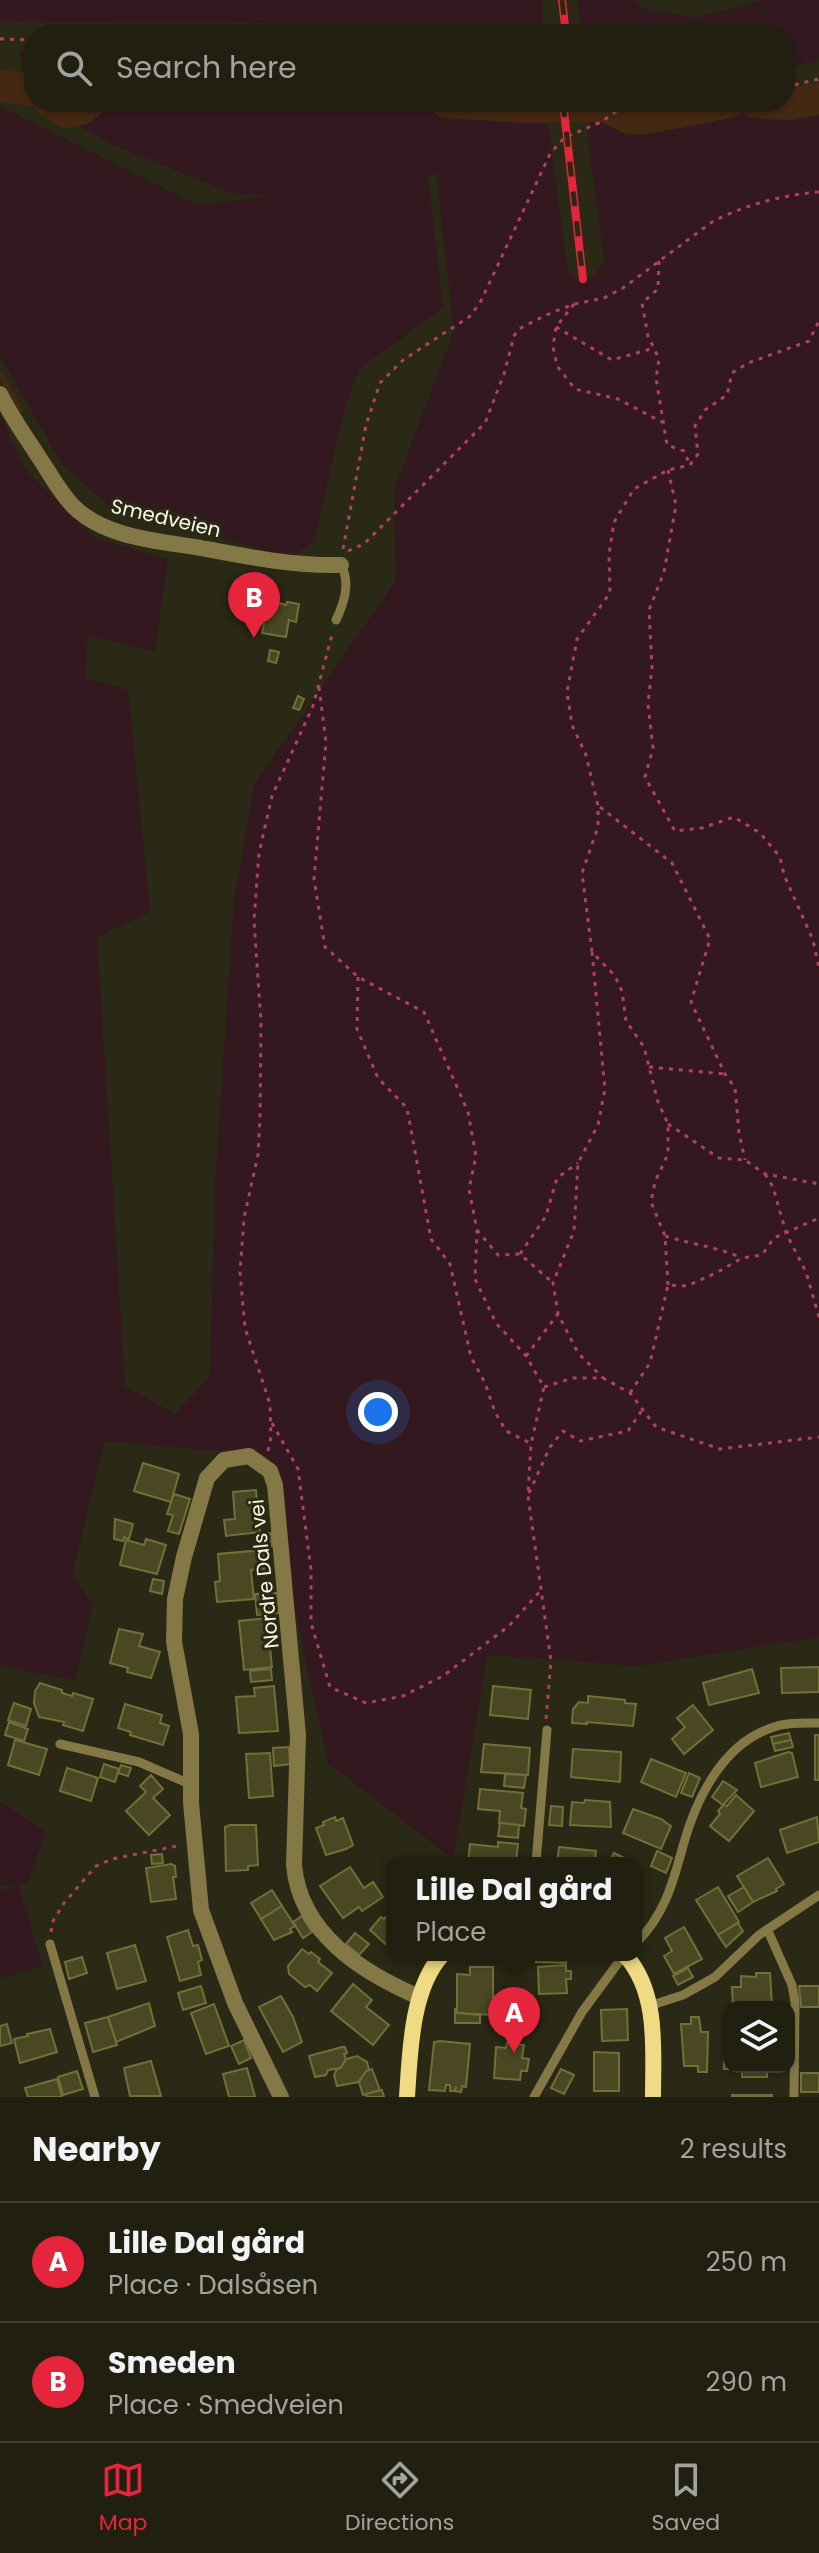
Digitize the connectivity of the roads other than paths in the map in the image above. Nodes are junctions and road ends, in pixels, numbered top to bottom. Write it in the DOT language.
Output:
graph roads {
  1 [pos="0,394"];
  2 [pos="341,565"];
  3 [pos="336,620"];
  4 [pos="819,1723"];
  5 [pos="547,1730"];
  6 [pos="60,1744"];
  7 [pos="192,1785"];
  8 [pos="536,1857"];
  9 [pos="819,1895"];
  10 [pos="768,1931"];
  11 [pos="642,1936"];
  12 [pos="50,1944"];
  13 [pos="438,1961"];
  14 [pos="620,1961"];
  15 [pos="628,1961"];
  16 [pos="419,1997"];
  17 [pos="649,2006"];
  18 [pos="95,2097"];
  19 [pos="281,2097"];
  20 [pos="407,2097"];
  21 [pos="534,2097"];
  22 [pos="653,2097"];
  23 [pos="794,2097"];
  1 -- 2 [label="street, Smedveien"];
  2 -- 3 [label="lane"];
  4 -- 11 [label="lane"];
  5 -- 8 [label="lane"];
  6 -- 7 [label="lane"];
  7 -- 16 [label="street, Nordre Dals vei"];
  7 -- 19 [label="street, Nordre Dals vei"];
  9 -- 10 [label="lane"];
  10 -- 17 [label="lane"];
  10 -- 23 [label="lane"];
  12 -- 18 [label="lane"];
  13 -- 16 [label="street"];
  14 -- 21 [label="lane"];
  15 -- 17 [label="street"];
  16 -- 20 [label="street"];
  17 -- 22 [label="street"];
}
